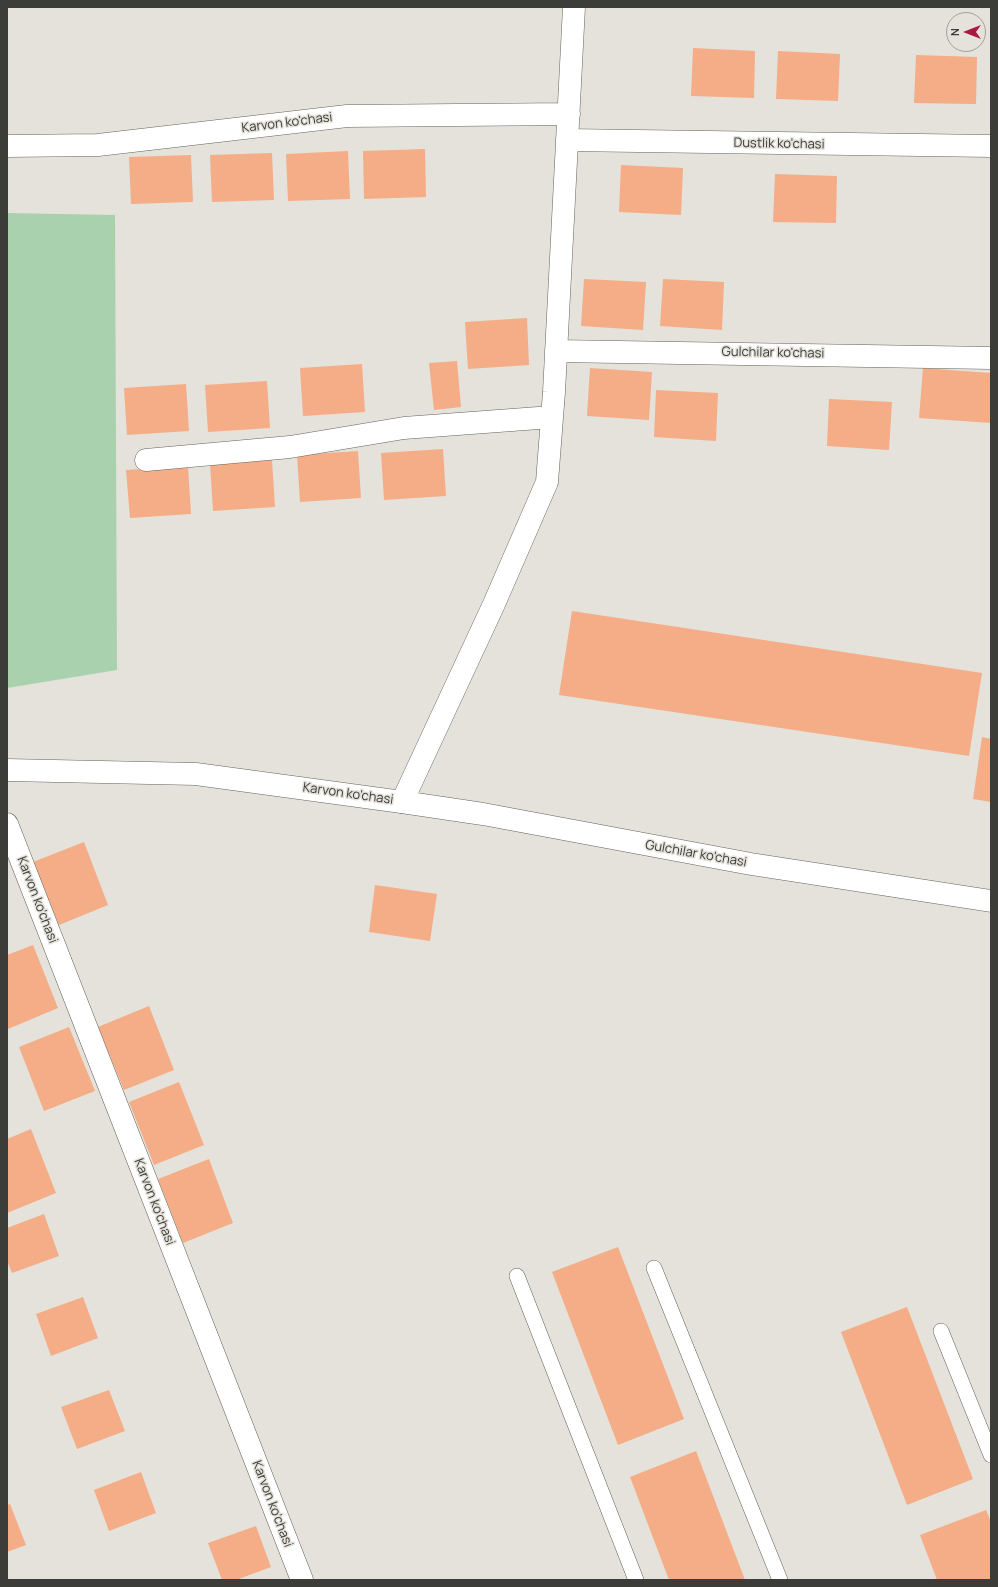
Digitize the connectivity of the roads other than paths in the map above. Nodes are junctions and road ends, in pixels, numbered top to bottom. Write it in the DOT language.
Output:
graph roads {
  1 [pos="574,7"];
  2 [pos="569,114"];
  3 [pos="567,140"];
  4 [pos="7,146"];
  5 [pos="991,146"];
  6 [pos="556,351"];
  7 [pos="991,358"];
  8 [pos="552,417"];
  9 [pos="146,460"];
  10 [pos="7,770"];
  11 [pos="402,802"];
  12 [pos="7,824"];
  13 [pos="991,901"];
  14 [pos="654,1268"];
  15 [pos="517,1276"];
  16 [pos="941,1331"];
  17 [pos="991,1454"];
  18 [pos="302,1580"];
  19 [pos="636,1580"];
  20 [pos="780,1580"];
  1 -- 2 [label="street"];
  2 -- 3 [label="street"];
  2 -- 4 [label="street, Karvon ko'chasi"];
  3 -- 5 [label="street, Dustlik ko'chasi"];
  3 -- 6 [label="street"];
  6 -- 7 [label="street, Gulchilar ko'chasi"];
  6 -- 8 [label="street"];
  8 -- 9 [label="street"];
  8 -- 11 [label="street"];
  10 -- 11 [label="street, Karvon ko'chasi"];
  11 -- 13 [label="street, Gulchilar ko'chasi"];
  12 -- 18 [label="street, Karvon ko'chasi"];
  14 -- 20 [label="lane"];
  15 -- 19 [label="lane"];
  16 -- 17 [label="lane"];
}
